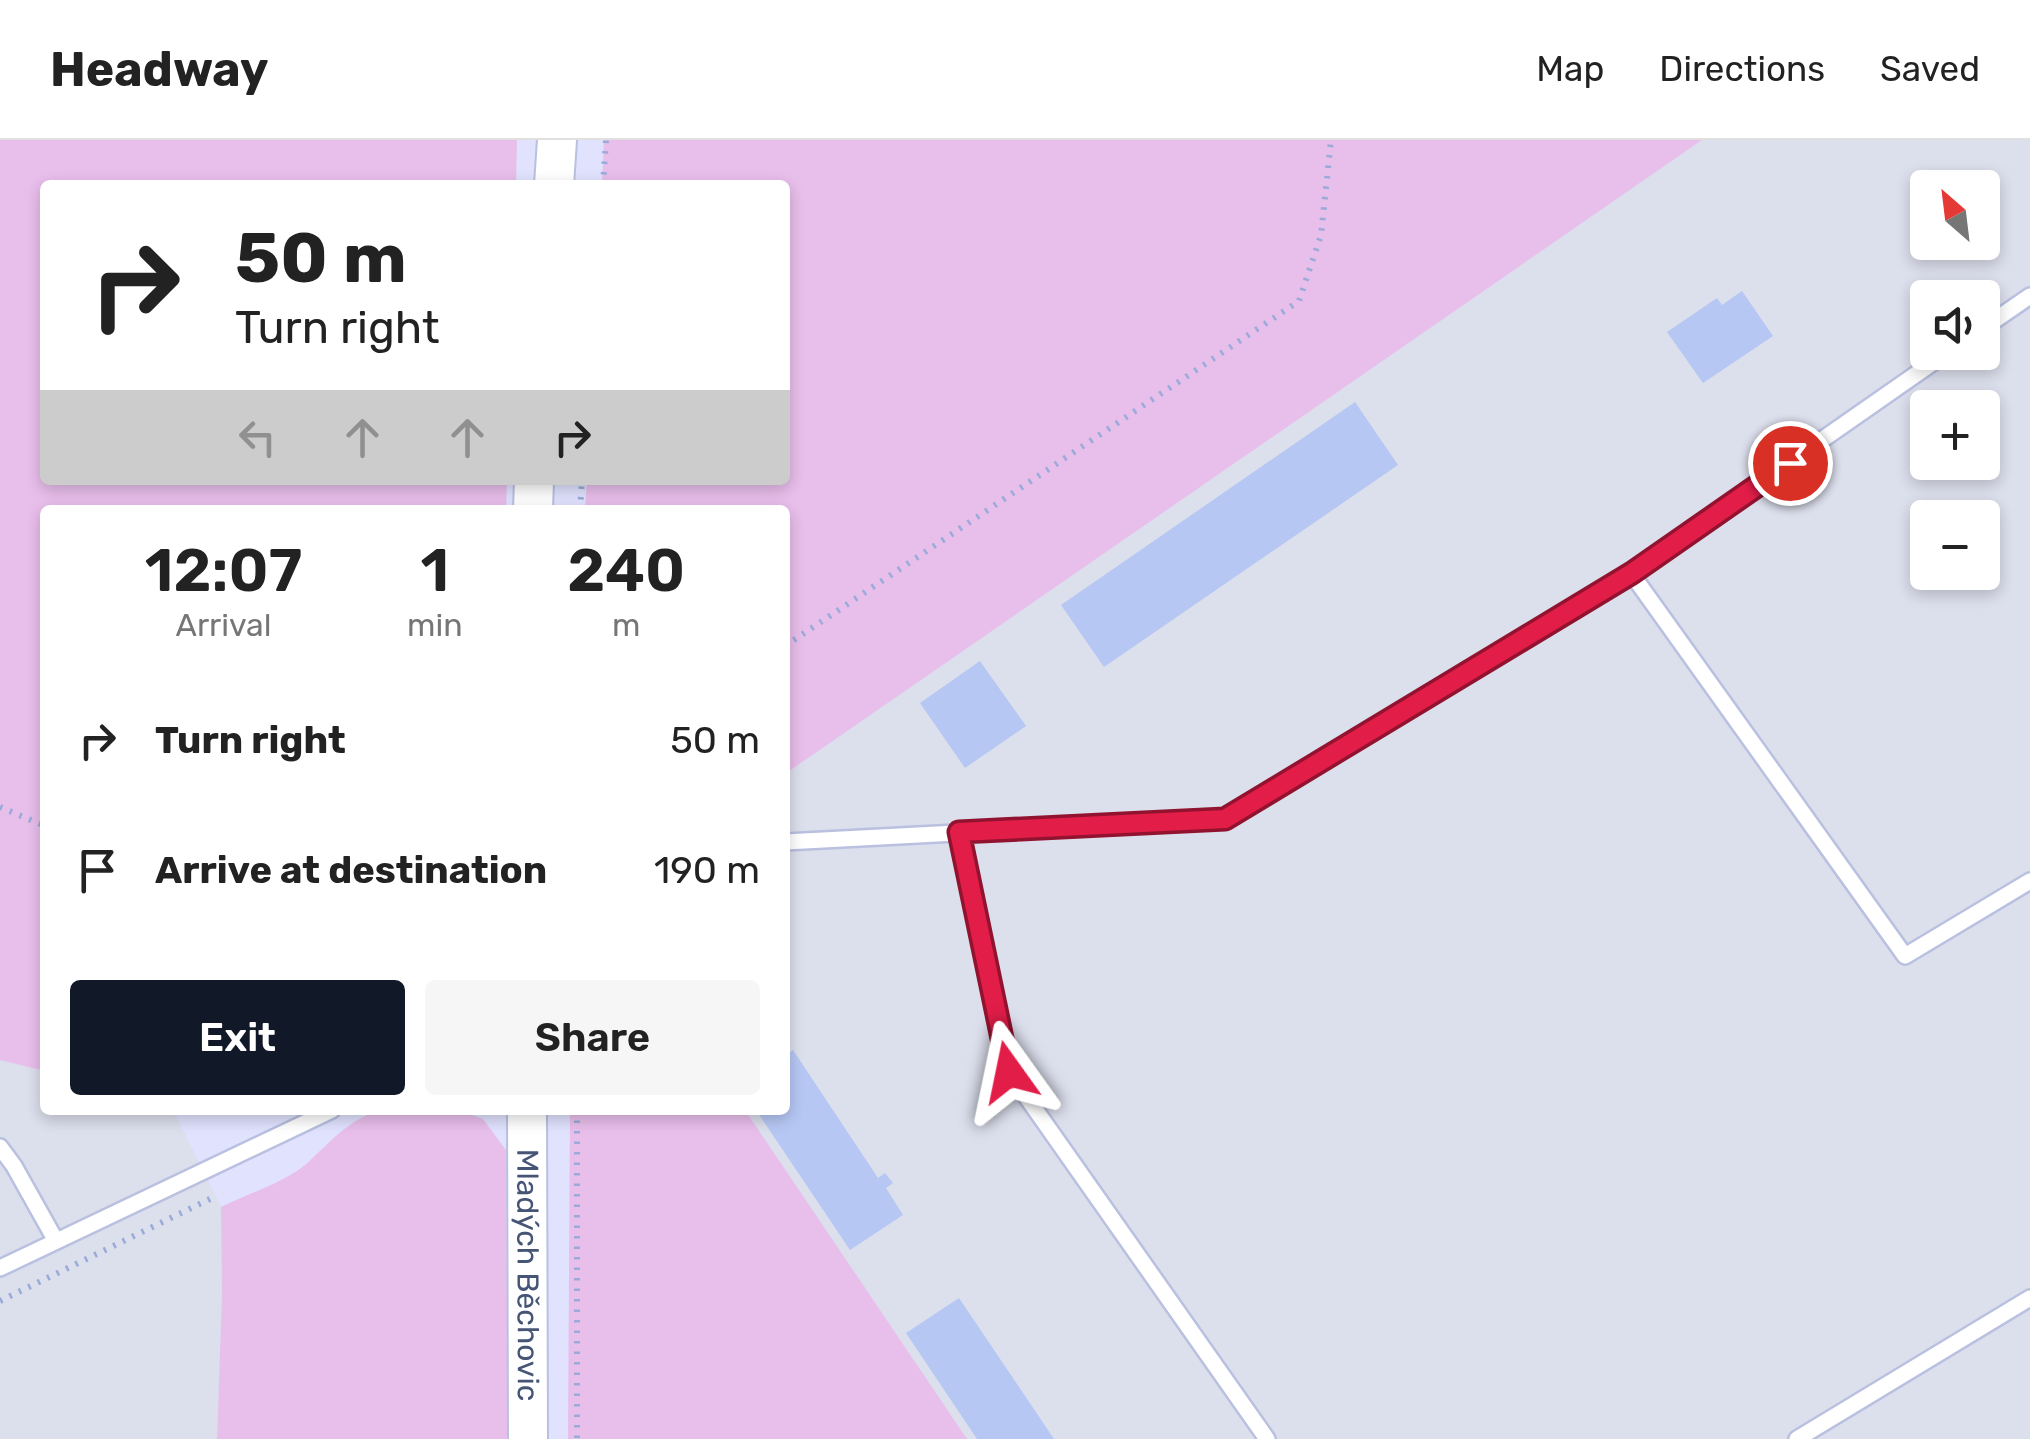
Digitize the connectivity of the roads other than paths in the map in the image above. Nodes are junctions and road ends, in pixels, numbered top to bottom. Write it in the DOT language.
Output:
graph roads {
  1 [pos="557,140"];
  2 [pos="554,180"];
  3 [pos="2030,296"];
  4 [pos="2000,317"];
  5 [pos="1922,370"];
  6 [pos="1632,573"];
  7 [pos="959,832"];
  8 [pos="790,842"];
  9 [pos="2030,881"];
  10 [pos="321,1115"];
  11 [pos="524,1115"];
  12 [pos="0,1147"];
  13 [pos="56,1241"];
  14 [pos="0,1268"];
  15 [pos="2030,1298"];
  16 [pos="528,1439"];
  17 [pos="1266,1439"];
  18 [pos="1796,1439"];
  1 -- 2 [label="street"];
  3 -- 4 [label="lane"];
  5 -- 6 [label="lane"];
  6 -- 7 [label="lane"];
  6 -- 9 [label="lane"];
  7 -- 8 [label="lane"];
  7 -- 17 [label="lane"];
  10 -- 13 [label="lane"];
  11 -- 16 [label="street, Mladých Běchovic"];
  12 -- 13 [label="lane"];
  13 -- 14 [label="lane"];
  15 -- 18 [label="lane"];
}
